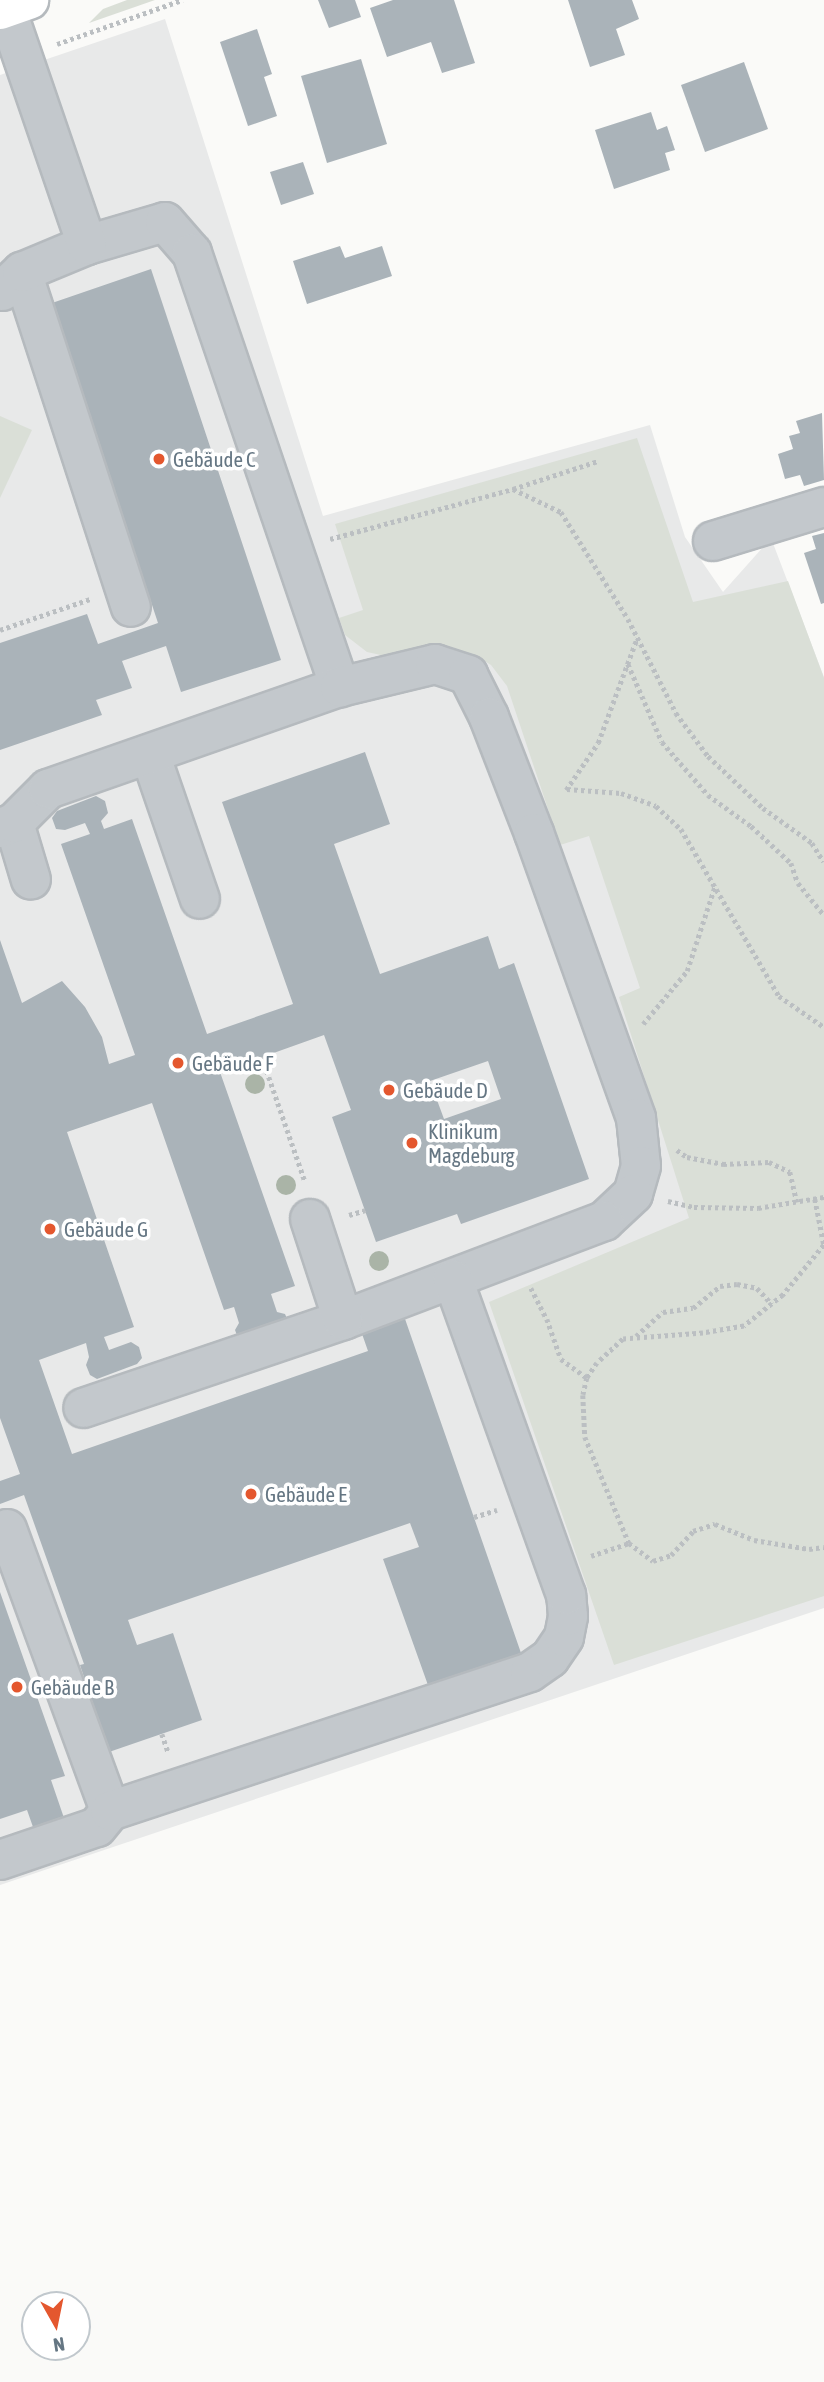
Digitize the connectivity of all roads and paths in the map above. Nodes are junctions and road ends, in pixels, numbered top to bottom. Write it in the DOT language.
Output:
graph roads {
  1 [pos="182,0"];
  2 [pos="11,6"];
  3 [pos="82,35"];
  4 [pos="87,245"];
  5 [pos="11,283"];
  6 [pos="598,461"];
  7 [pos="513,489"];
  8 [pos="824,507"];
  9 [pos="713,541"];
  10 [pos="294,549"];
  11 [pos="128,597"];
  12 [pos="0,630"];
  13 [pos="637,638"];
  14 [pos="628,664"];
  15 [pos="340,687"];
  16 [pos="150,754"];
  17 [pos="567,789"];
  18 [pos="7,825"];
  19 [pos="534,833"];
  20 [pos="824,862"];
  21 [pos="31,880"];
  22 [pos="716,885"];
  23 [pos="200,899"];
  24 [pos="824,915"];
  25 [pos="824,1027"];
  26 [pos="612,1054"];
  27 [pos="262,1057"];
  28 [pos="636,1118"];
  29 [pos="633,1194"];
  30 [pos="824,1198"];
  31 [pos="815,1199"];
  32 [pos="797,1202"];
  33 [pos="309,1205"];
  34 [pos="824,1245"];
  35 [pos="506,1259"];
  36 [pos="453,1280"];
  37 [pos="772,1304"];
  38 [pos="343,1320"];
  39 [pos="634,1337"];
  40 [pos="587,1378"];
  41 [pos="83,1408"];
  42 [pos="502,1509"];
  43 [pos="474,1517"];
  44 [pos="7,1530"];
  45 [pos="629,1543"];
  46 [pos="824,1547"];
  47 [pos="591,1556"];
  48 [pos="110,1811"];
  49 [pos="0,1860"];
  1 -- 3 [label="path"];
  2 -- 4 [label="street"];
  4 -- 5 [label="street"];
  4 -- 10 [label="street"];
  5 -- 11 [label="street"];
  6 -- 7 [label="path"];
  7 -- 10 [label="path"];
  7 -- 13 [label="path"];
  8 -- 9 [label="street"];
  10 -- 15 [label="street"];
  11 -- 12 [label="path"];
  13 -- 14 [label="path"];
  13 -- 20 [label="path"];
  14 -- 17 [label="path"];
  14 -- 24 [label="path"];
  15 -- 16 [label="street"];
  15 -- 19 [label="street"];
  16 -- 18 [label="street"];
  16 -- 23 [label="street"];
  17 -- 19 [label="path"];
  17 -- 22 [label="path"];
  18 -- 21 [label="street"];
  19 -- 26 [label="street"];
  22 -- 25 [label="path"];
  22 -- 26 [label="path"];
  26 -- 28 [label="street"];
  27 -- 33 [label="path"];
  28 -- 29 [label="street"];
  28 -- 32 [label="path"];
  29 -- 32 [label="path"];
  29 -- 35 [label="street"];
  30 -- 31 [label="path"];
  31 -- 32 [label="path"];
  31 -- 34 [label="path"];
  33 -- 38 [label="street"];
  34 -- 37 [label="path"];
  35 -- 36 [label="street"];
  35 -- 40 [label="path"];
  36 -- 38 [label="street"];
  36 -- 48 [label="street"];
  37 -- 39 [label="path"];
  37 -- 39 [label="path"];
  38 -- 41 [label="street"];
  39 -- 40 [label="path"];
  40 -- 45 [label="path"];
  42 -- 43 [label="path"];
  44 -- 48 [label="street"];
  45 -- 46 [label="path"];
  45 -- 47 [label="path"];
  48 -- 49 [label="street"];
}
